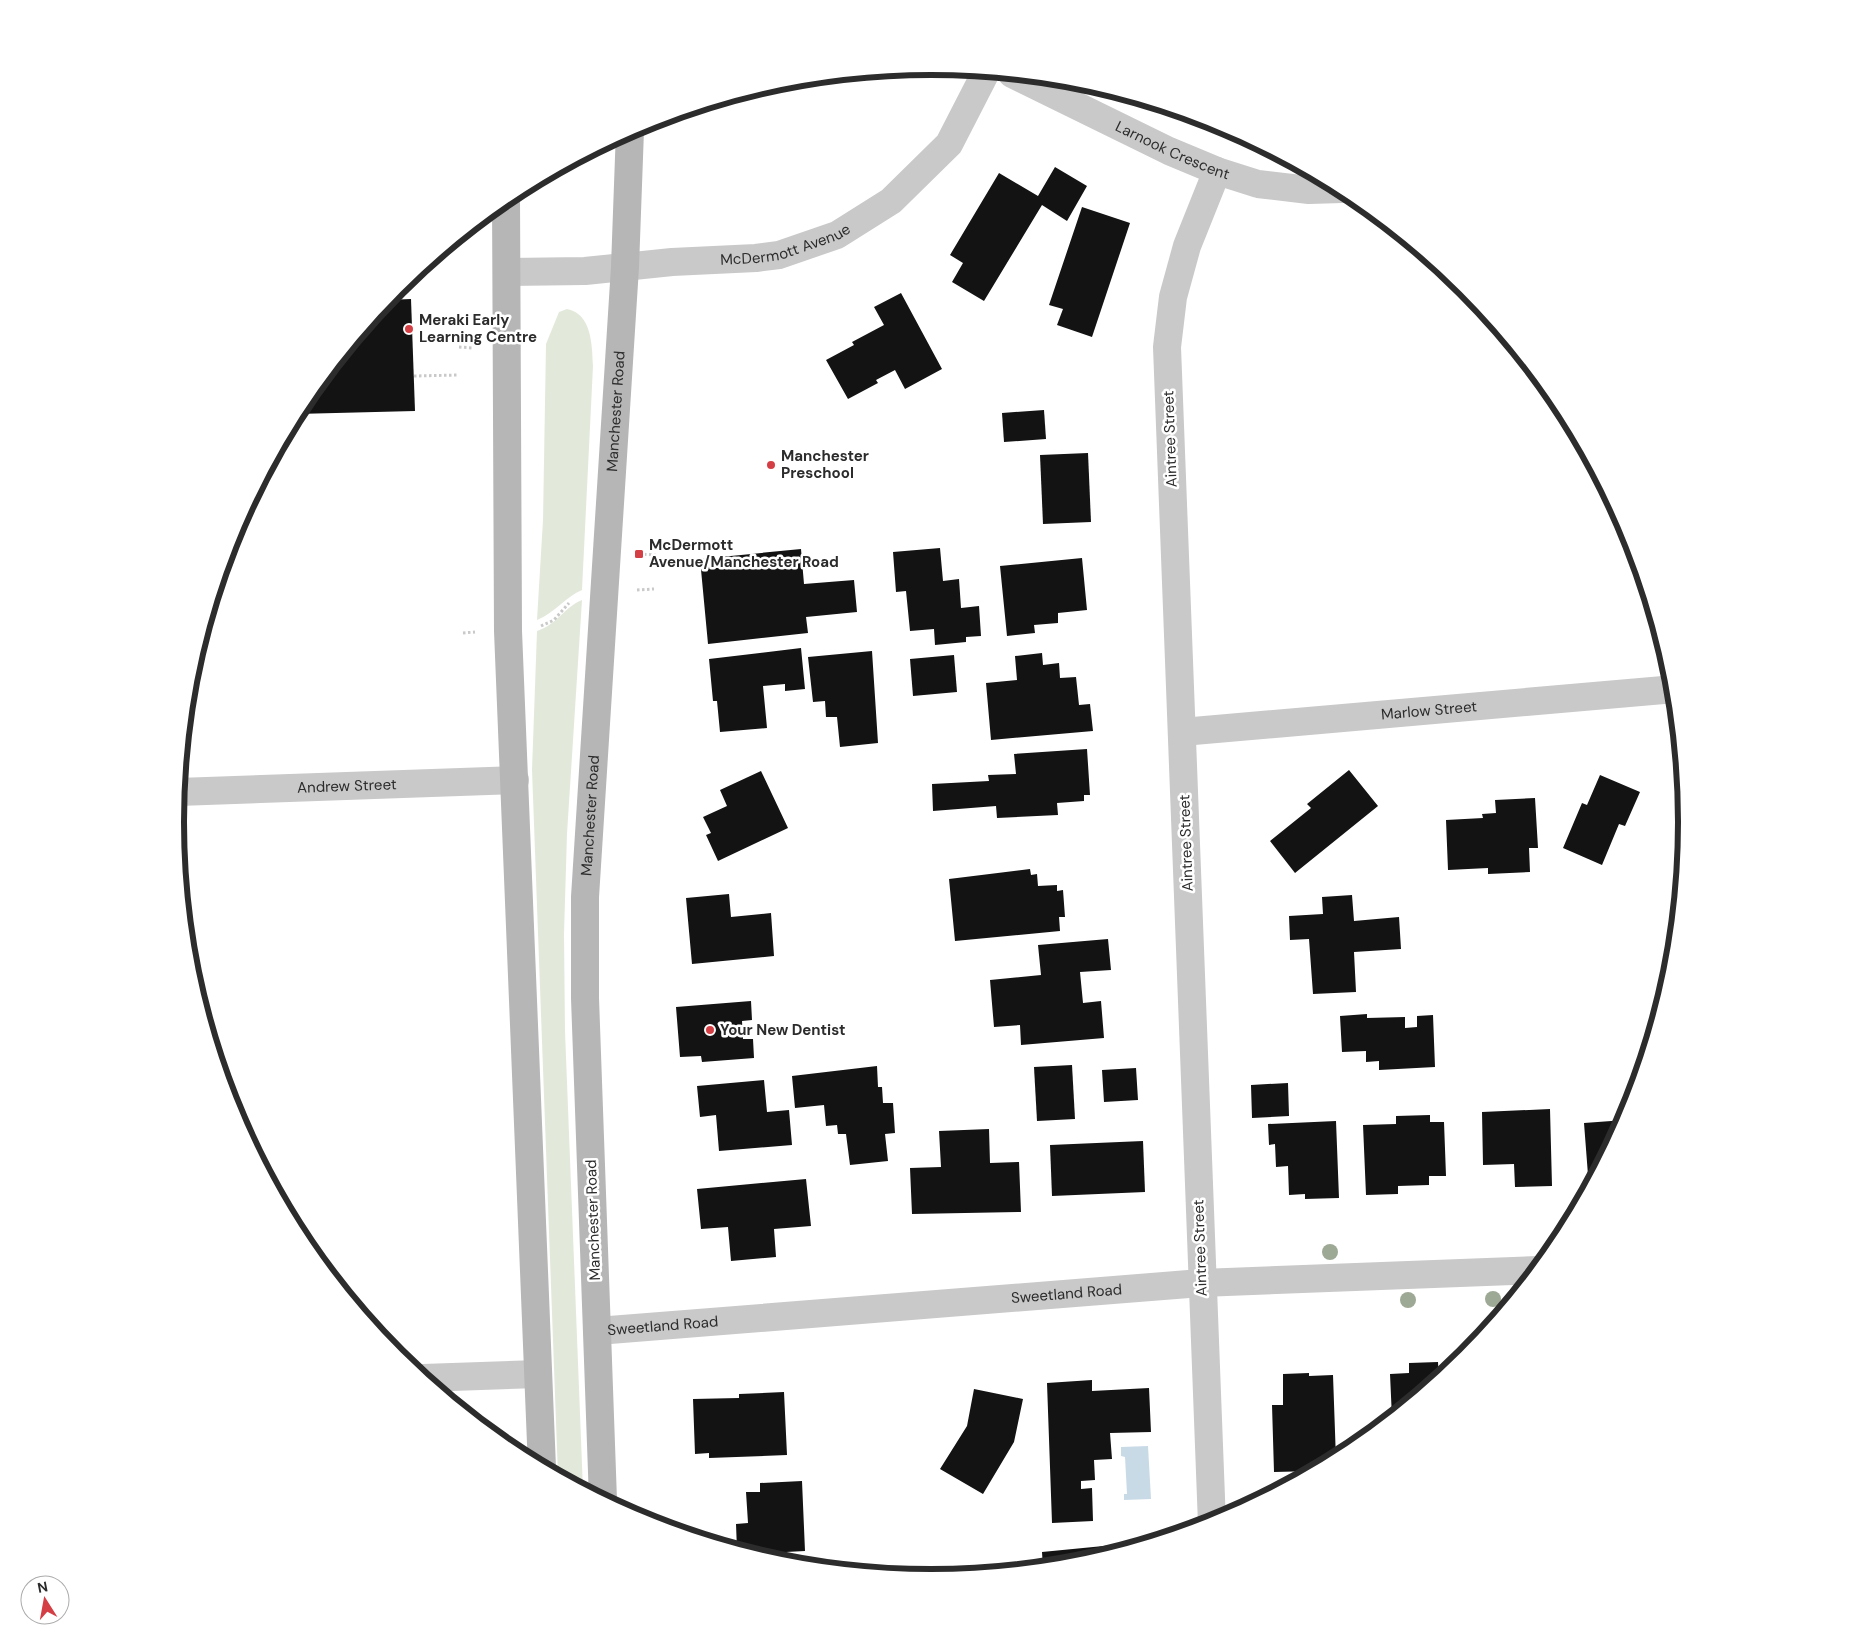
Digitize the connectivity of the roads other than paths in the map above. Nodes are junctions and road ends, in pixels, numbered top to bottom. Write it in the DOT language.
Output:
graph roads {
  1 [pos="983,77"];
  2 [pos="1026,81"];
  3 [pos="630,139"];
  4 [pos="1217,171"];
  5 [pos="1328,189"];
  6 [pos="506,208"];
  7 [pos="625,267"];
  8 [pos="508,272"];
  9 [pos="1667,690"];
  10 [pos="1182,732"];
  11 [pos="514,780"];
  12 [pos="185,792"];
  13 [pos="1530,1270"];
  14 [pos="1202,1283"];
  15 [pos="597,1331"];
  16 [pos="538,1374"];
  17 [pos="431,1378"];
  18 [pos="542,1460"];
  19 [pos="603,1494"];
  20 [pos="1212,1515"];
  1 -- 7 [label="street, McDermott Avenue"];
  2 -- 4 [label="street, Larnook Crescent"];
  3 -- 7 [label="main road, Manchester Road"];
  4 -- 5 [label="street, Larnook Crescent"];
  4 -- 10 [label="street, Aintree Street"];
  6 -- 8 [label="main road"];
  7 -- 8 [label="street, McDermott Avenue"];
  7 -- 15 [label="main road, Manchester Road"];
  8 -- 11 [label="main road"];
  9 -- 10 [label="street, Marlow Street"];
  10 -- 14 [label="street, Aintree Street"];
  11 -- 12 [label="street, Andrew Street"];
  11 -- 16 [label="main road"];
  13 -- 14 [label="street, Sweetland Road"];
  14 -- 15 [label="street, Sweetland Road"];
  14 -- 20 [label="street, Aintree Street"];
  15 -- 19 [label="main road, Manchester Road"];
  16 -- 17 [label="street"];
  16 -- 18 [label="main road"];
}
